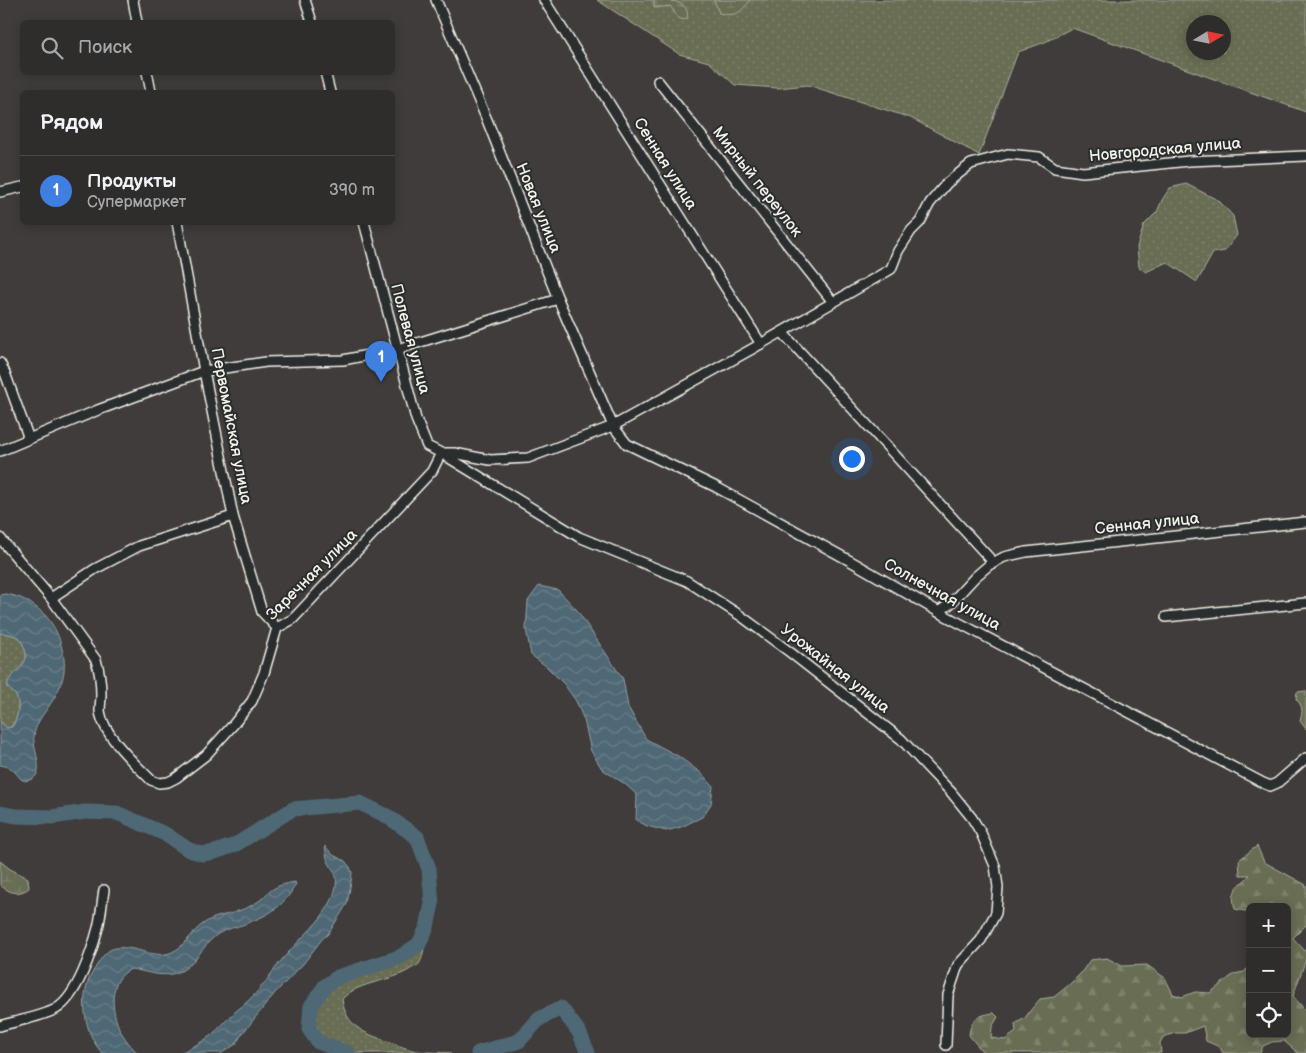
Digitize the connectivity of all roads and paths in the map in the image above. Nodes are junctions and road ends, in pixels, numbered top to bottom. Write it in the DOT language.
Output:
graph roads {
  1 [pos="134,0"];
  2 [pos="305,0"];
  3 [pos="436,0"];
  4 [pos="544,0"];
  5 [pos="138,20"];
  6 [pos="311,20"];
  7 [pos="148,75"];
  8 [pos="326,75"];
  9 [pos="658,81"];
  10 [pos="151,90"];
  11 [pos="330,90"];
  12 [pos="1306,156"];
  13 [pos="20,187"];
  14 [pos="0,192"];
  15 [pos="178,225"];
  16 [pos="365,225"];
  17 [pos="558,299"];
  18 [pos="833,302"];
  19 [pos="782,332"];
  20 [pos="761,344"];
  21 [pos="398,349"];
  22 [pos="0,363"];
  23 [pos="204,371"];
  24 [pos="614,426"];
  25 [pos="28,439"];
  26 [pos="0,450"];
  27 [pos="441,453"];
  28 [pos="233,516"];
  29 [pos="1306,522"];
  30 [pos="0,538"];
  31 [pos="994,563"];
  32 [pos="51,598"];
  33 [pos="1306,603"];
  34 [pos="938,612"];
  35 [pos="1166,617"];
  36 [pos="277,628"];
  37 [pos="1306,758"];
  38 [pos="104,890"];
  39 [pos="0,1026"];
  40 [pos="946,1045"];
  1 -- 5 [label="street"];
  2 -- 6 [label="street"];
  3 -- 17 [label="street, Новая улица"];
  4 -- 20 [label="street, Сенная улица"];
  7 -- 10 [label="street"];
  8 -- 11 [label="street"];
  9 -- 18 [label="street, Мирный переулок"];
  12 -- 18 [label="street, Новгородская улица"];
  13 -- 14 [label="street"];
  15 -- 23 [label="street, Первомайская улица"];
  16 -- 21 [label="street, Полевая улица"];
  17 -- 21 [label="street"];
  17 -- 24 [label="street, Новая улица"];
  18 -- 19 [label="street, Новгородская улица"];
  19 -- 20 [label="street, Новгородская улица"];
  19 -- 31 [label="street"];
  20 -- 24 [label="street, Новгородская улица"];
  21 -- 23 [label="street"];
  21 -- 27 [label="street, Полевая улица"];
  22 -- 25 [label="street"];
  23 -- 25 [label="street"];
  23 -- 28 [label="street, Первомайская улица"];
  24 -- 27 [label="street, Новгородская улица"];
  24 -- 34 [label="street, Солнечная улица"];
  25 -- 26 [label="street"];
  27 -- 36 [label="street, Заречная улица"];
  27 -- 40 [label="street, Урожайная улица"];
  28 -- 32 [label="street"];
  28 -- 36 [label="street, Первомайская улица"];
  29 -- 31 [label="street, Сенная улица"];
  30 -- 32 [label="street, Заречная улица"];
  31 -- 34 [label="street, Сенная улица"];
  32 -- 36 [label="street, Заречная улица"];
  33 -- 35 [label="street"];
  34 -- 37 [label="street, Солнечная улица"];
  38 -- 39 [label="street"];
}
